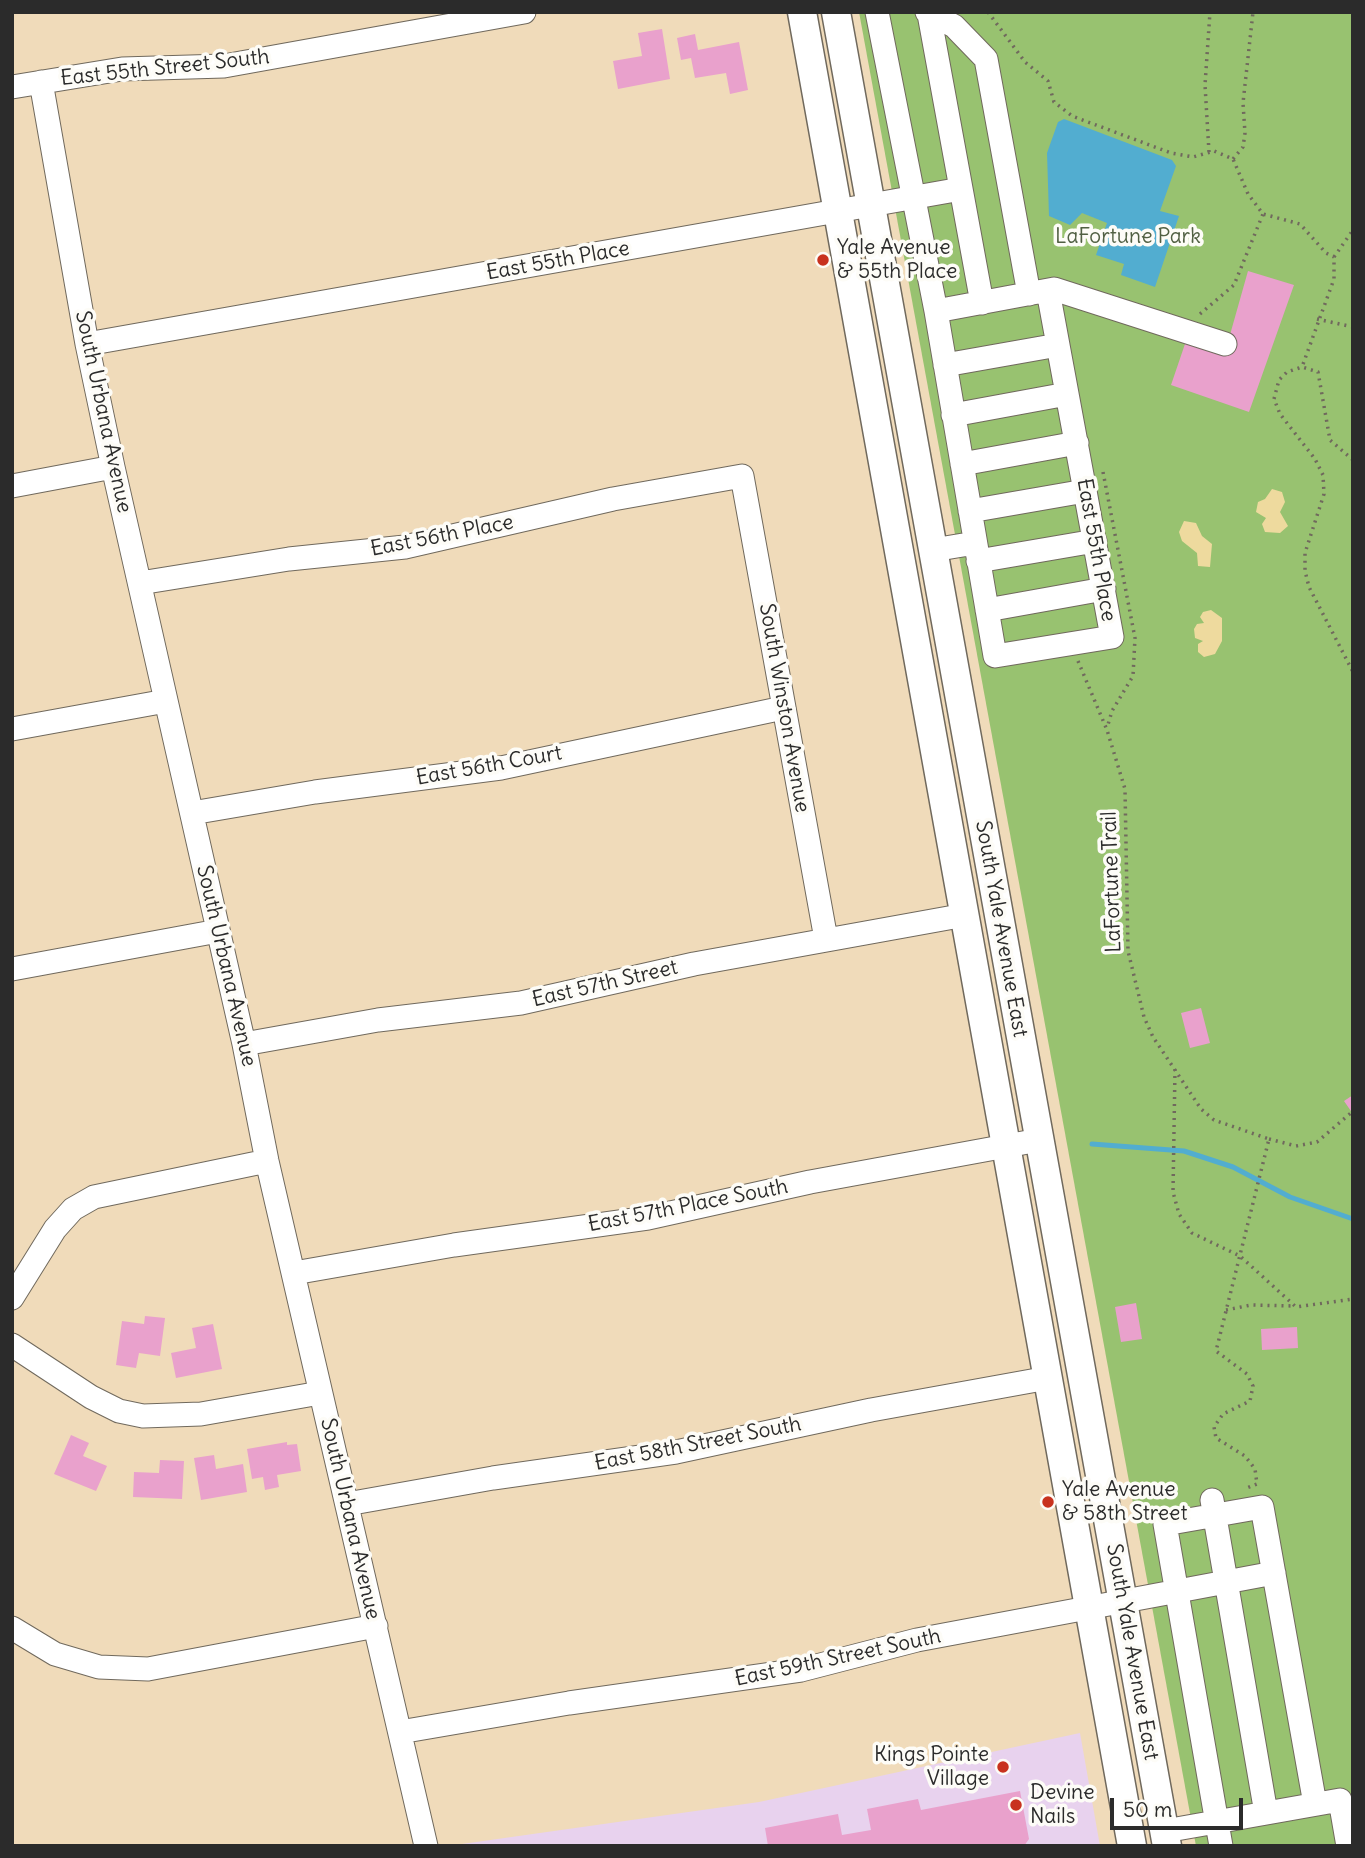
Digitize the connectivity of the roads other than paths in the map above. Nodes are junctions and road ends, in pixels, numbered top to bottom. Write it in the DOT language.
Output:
graph roads {
  1 [pos="524,12"];
  2 [pos="802,12"];
  3 [pos="836,12"];
  4 [pos="877,12"];
  5 [pos="928,13"];
  6 [pos="41,82"];
  7 [pos="12,87"];
  8 [pos="961,189"];
  9 [pos="914,196"];
  10 [pos="870,204"];
  11 [pos="837,210"];
  12 [pos="1039,293"];
  13 [pos="982,303"];
  14 [pos="936,311"];
  15 [pos="87,344"];
  16 [pos="1225,344"];
  17 [pos="1058,345"];
  18 [pos="945,365"];
  19 [pos="1068,394"];
  20 [pos="953,415"];
  21 [pos="1077,443"];
  22 [pos="962,464"];
  23 [pos="113,467"];
  24 [pos="742,476"];
  25 [pos="12,486"];
  26 [pos="1085,491"];
  27 [pos="970,512"];
  28 [pos="1095,541"];
  29 [pos="933,550"];
  30 [pos="977,552"];
  31 [pos="140,583"];
  32 [pos="1104,589"];
  33 [pos="987,610"];
  34 [pos="166,701"];
  35 [pos="783,708"];
  36 [pos="12,729"];
  37 [pos="192,813"];
  38 [pos="965,915"];
  39 [pos="218,931"];
  40 [pos="826,939"];
  41 [pos="12,969"];
  42 [pos="244,1044"];
  43 [pos="1039,1140"];
  44 [pos="1006,1146"];
  45 [pos="267,1161"];
  46 [pos="294,1273"];
  47 [pos="12,1298"];
  48 [pos="12,1345"];
  49 [pos="1048,1378"];
  50 [pos="320,1393"];
  51 [pos="347,1504"];
  52 [pos="1213,1508"];
  53 [pos="1274,1573"];
  54 [pos="1226,1582"];
  55 [pos="1177,1591"];
  56 [pos="1123,1602"];
  57 [pos="1089,1609"];
  58 [pos="376,1626"];
  59 [pos="12,1628"];
  60 [pos="400,1732"];
  61 [pos="1315,1804"];
  62 [pos="1266,1813"];
  63 [pos="1217,1821"];
  64 [pos="1166,1838"];
  65 [pos="426,1846"];
  66 [pos="1132,1846"];
  67 [pos="1222,1846"];
  68 [pos="1348,1846"];
  1 -- 6 [label="street, East 55th Street South"];
  2 -- 11 [label="main road, South Yale Avenue East"];
  3 -- 10 [label="main road, South Yale Avenue East"];
  4 -- 9 [label="street"];
  5 -- 8 [label="street"];
  5 -- 12 [label="street, East 55th Place"];
  6 -- 7 [label="street, East 55th Street South"];
  6 -- 15 [label="street, South Urbana Avenue"];
  8 -- 9 [label="street"];
  8 -- 13 [label="street"];
  9 -- 10 [label="street, East 55th Place"];
  9 -- 14 [label="street, East 55th Place"];
  10 -- 11 [label="street, East 55th Place"];
  10 -- 29 [label="main road, South Yale Avenue East"];
  11 -- 15 [label="street, East 55th Place"];
  11 -- 38 [label="main road, South Yale Avenue East"];
  12 -- 13 [label="street"];
  12 -- 16 [label="street"];
  12 -- 17 [label="street, East 55th Place"];
  13 -- 14 [label="street"];
  14 -- 18 [label="street, East 55th Place"];
  15 -- 23 [label="street, South Urbana Avenue"];
  17 -- 18 [label="street"];
  17 -- 19 [label="street, East 55th Place"];
  18 -- 20 [label="street, East 55th Place"];
  19 -- 20 [label="street"];
  19 -- 21 [label="street, East 55th Place"];
  20 -- 22 [label="street, East 55th Place"];
  21 -- 22 [label="street"];
  21 -- 26 [label="street, East 55th Place"];
  22 -- 27 [label="street, East 55th Place"];
  23 -- 25 [label="street"];
  23 -- 31 [label="street, South Urbana Avenue"];
  24 -- 31 [label="street, East 56th Place"];
  24 -- 35 [label="street, South Winston Avenue"];
  26 -- 27 [label="street"];
  26 -- 28 [label="street, East 55th Place"];
  27 -- 30 [label="street, East 55th Place"];
  28 -- 30 [label="street"];
  28 -- 32 [label="street, East 55th Place"];
  29 -- 30 [label="street"];
  29 -- 43 [label="main road, South Yale Avenue East"];
  30 -- 33 [label="street, East 55th Place"];
  31 -- 34 [label="street, South Urbana Avenue"];
  32 -- 33 [label="street"];
  32 -- 33 [label="street, East 55th Place"];
  34 -- 36 [label="street"];
  34 -- 37 [label="street, South Urbana Avenue"];
  35 -- 37 [label="street, East 56th Court"];
  35 -- 40 [label="street, South Winston Avenue"];
  37 -- 39 [label="street, South Urbana Avenue"];
  38 -- 40 [label="street, East 57th Street"];
  38 -- 44 [label="main road, South Yale Avenue East"];
  39 -- 41 [label="street"];
  39 -- 42 [label="street, South Urbana Avenue"];
  40 -- 42 [label="street, East 57th Street"];
  42 -- 45 [label="street, South Urbana Avenue"];
  43 -- 44 [label="street, East 57th Place South"];
  43 -- 56 [label="main road, South Yale Avenue East"];
  44 -- 46 [label="street, East 57th Place South"];
  44 -- 49 [label="main road, South Yale Avenue East"];
  45 -- 46 [label="street, South Urbana Avenue"];
  45 -- 47 [label="street"];
  46 -- 50 [label="street, South Urbana Avenue"];
  48 -- 50 [label="street"];
  49 -- 51 [label="street, East 58th Street South"];
  49 -- 57 [label="main road, South Yale Avenue East"];
  50 -- 51 [label="street, South Urbana Avenue"];
  51 -- 58 [label="street, South Urbana Avenue"];
  52 -- 53 [label="street"];
  52 -- 54 [label="street"];
  52 -- 55 [label="street"];
  53 -- 54 [label="street, East 59th Street South"];
  53 -- 61 [label="street"];
  54 -- 55 [label="street, East 59th Street South"];
  54 -- 62 [label="street"];
  55 -- 56 [label="street, East 59th Street South"];
  55 -- 63 [label="street"];
  56 -- 57 [label="street, East 59th Street South"];
  56 -- 64 [label="main road, South Yale Avenue East"];
  57 -- 60 [label="street, East 59th Street South"];
  57 -- 66 [label="main road, South Yale Avenue East"];
  58 -- 59 [label="street"];
  58 -- 60 [label="street, South Urbana Avenue"];
  60 -- 65 [label="street, South Urbana Avenue"];
  61 -- 62 [label="street"];
  61 -- 68 [label="street"];
  62 -- 63 [label="street"];
  63 -- 64 [label="street"];
  63 -- 67 [label="street"];
}
